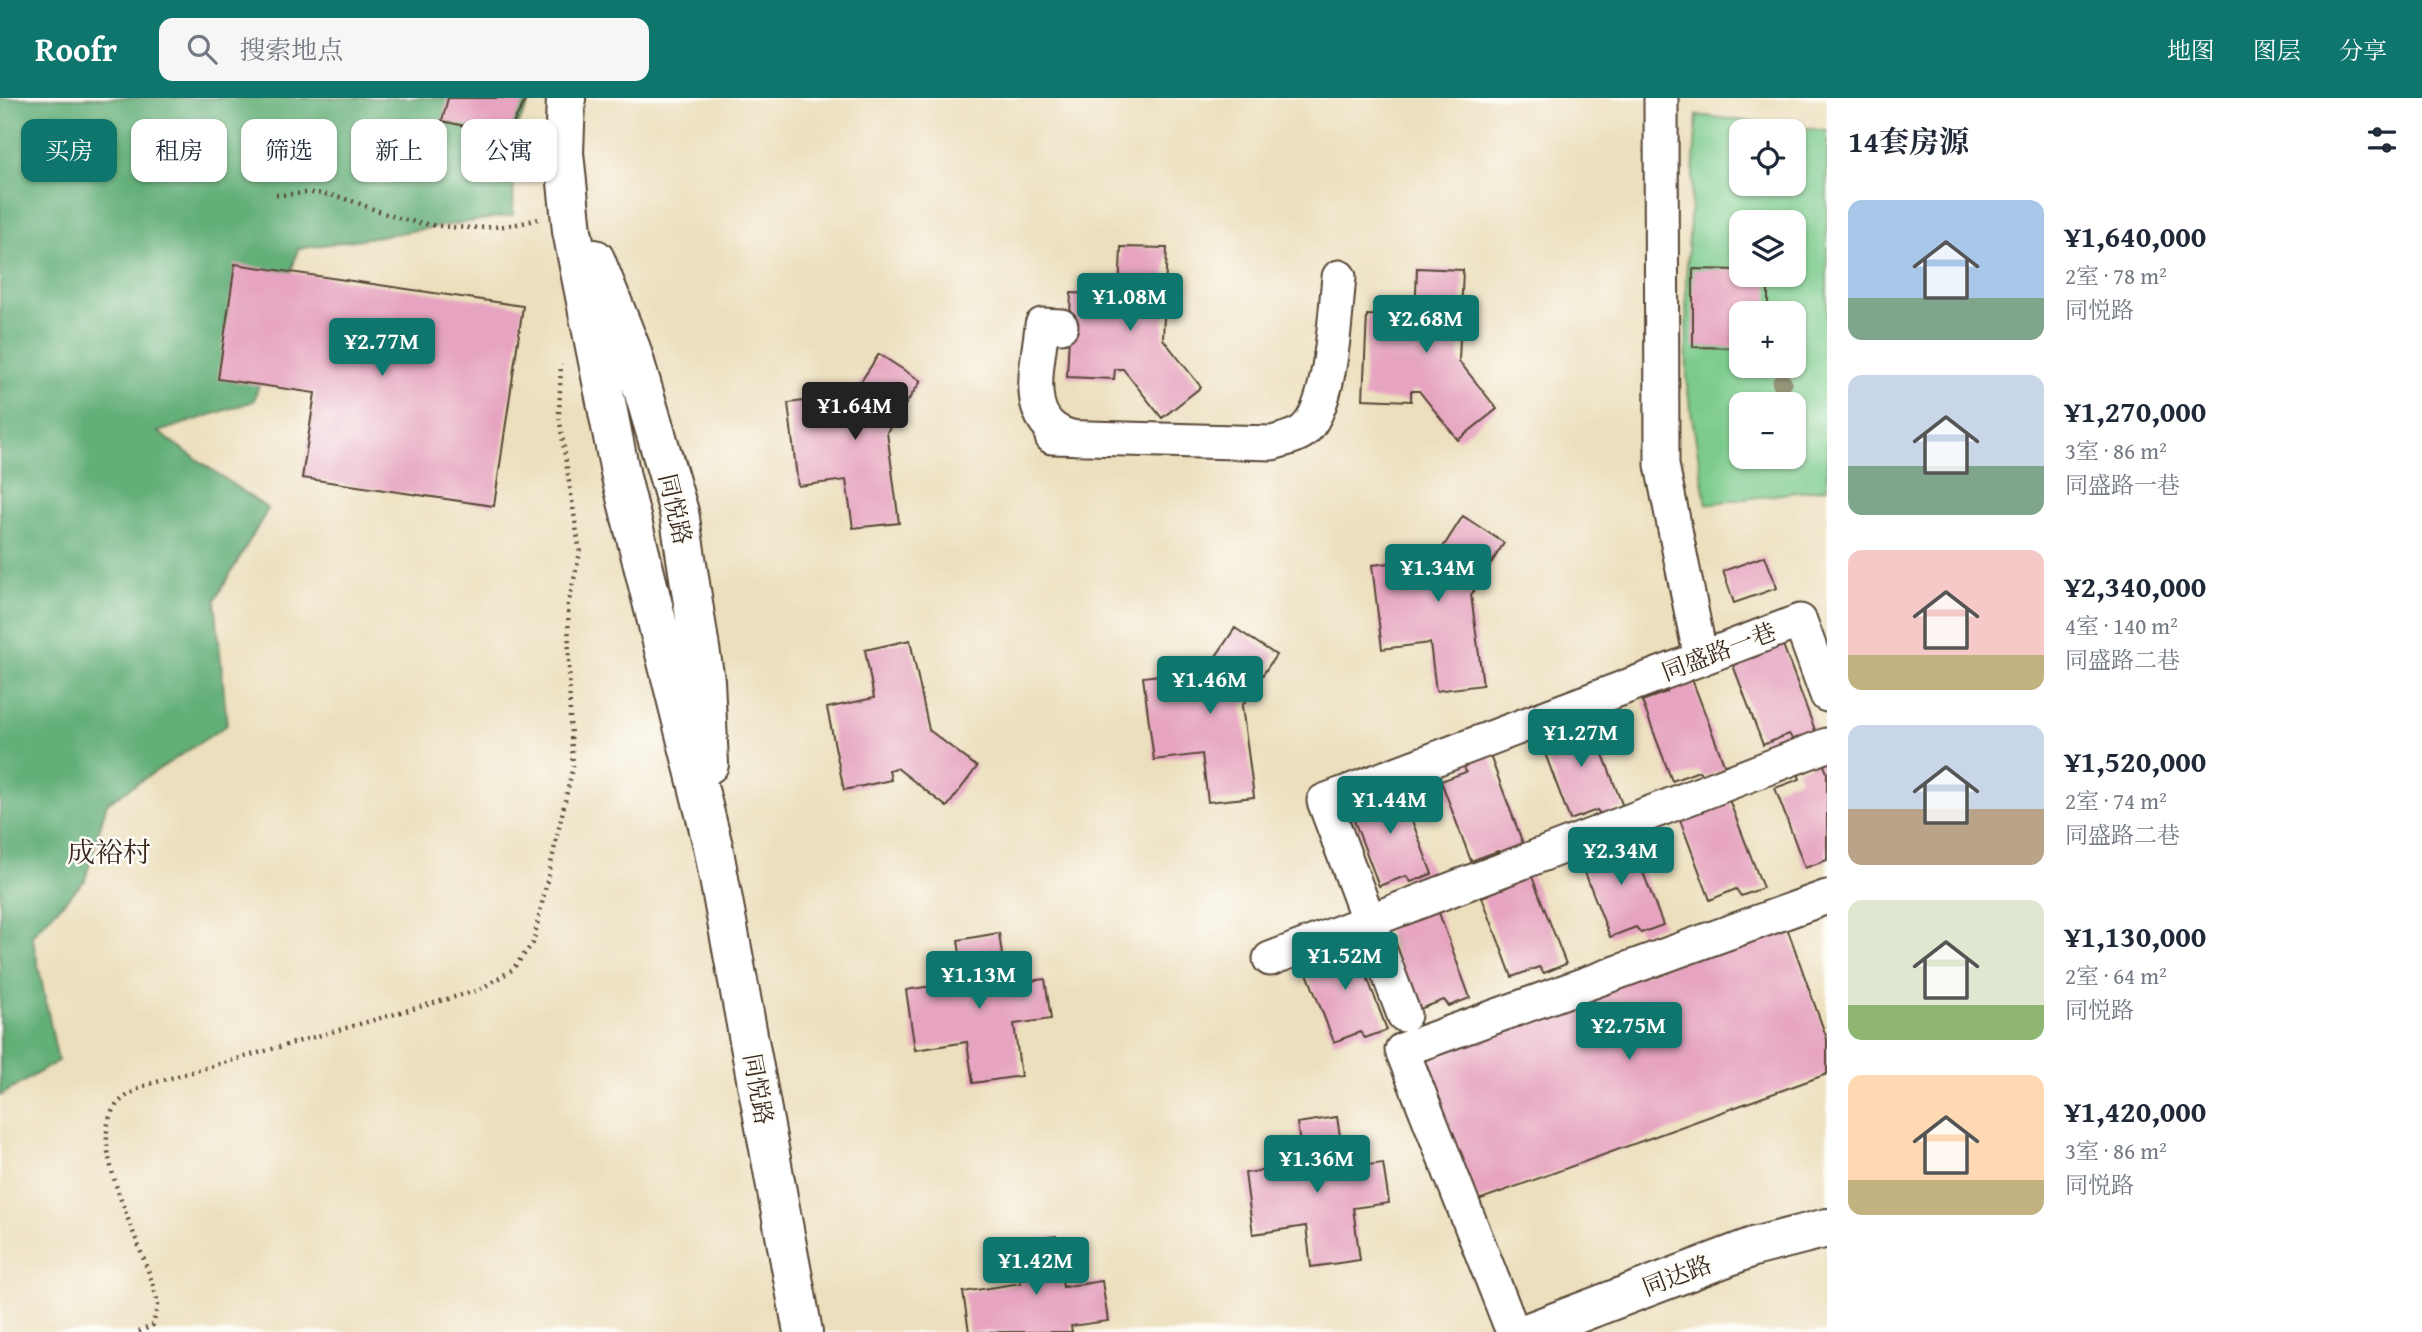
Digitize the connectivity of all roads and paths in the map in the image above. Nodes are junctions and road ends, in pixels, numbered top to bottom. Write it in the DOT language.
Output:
graph roads {
  1 [pos="566,98"];
  2 [pos="1661,98"];
  3 [pos="276,195"];
  4 [pos="568,199"];
  5 [pos="1339,277"];
  6 [pos="1061,326"];
  7 [pos="561,360"];
  8 [pos="1701,659"];
  9 [pos="1827,695"];
  10 [pos="1827,745"];
  11 [pos="1827,897"];
  12 [pos="1368,921"];
  13 [pos="1270,959"];
  14 [pos="1404,1016"];
  15 [pos="1827,1228"];
  16 [pos="139,1332"];
  17 [pos="803,1332"];
  18 [pos="1513,1332"];
  19 [pos="1530,1332"];
  1 -- 4 [label="street, 同悦路"];
  2 -- 8 [label="street"];
  3 -- 4 [label="path"];
  4 -- 17 [label="street, 同悦路"];
  5 -- 6 [label="street"];
  7 -- 16 [label="path"];
  8 -- 9 [label="street, 同盛路一巷"];
  8 -- 12 [label="street, 同盛路一巷"];
  10 -- 12 [label="street"];
  11 -- 18 [label="street"];
  12 -- 13 [label="street"];
  12 -- 14 [label="street"];
  15 -- 19 [label="street, 同达路"];
}
